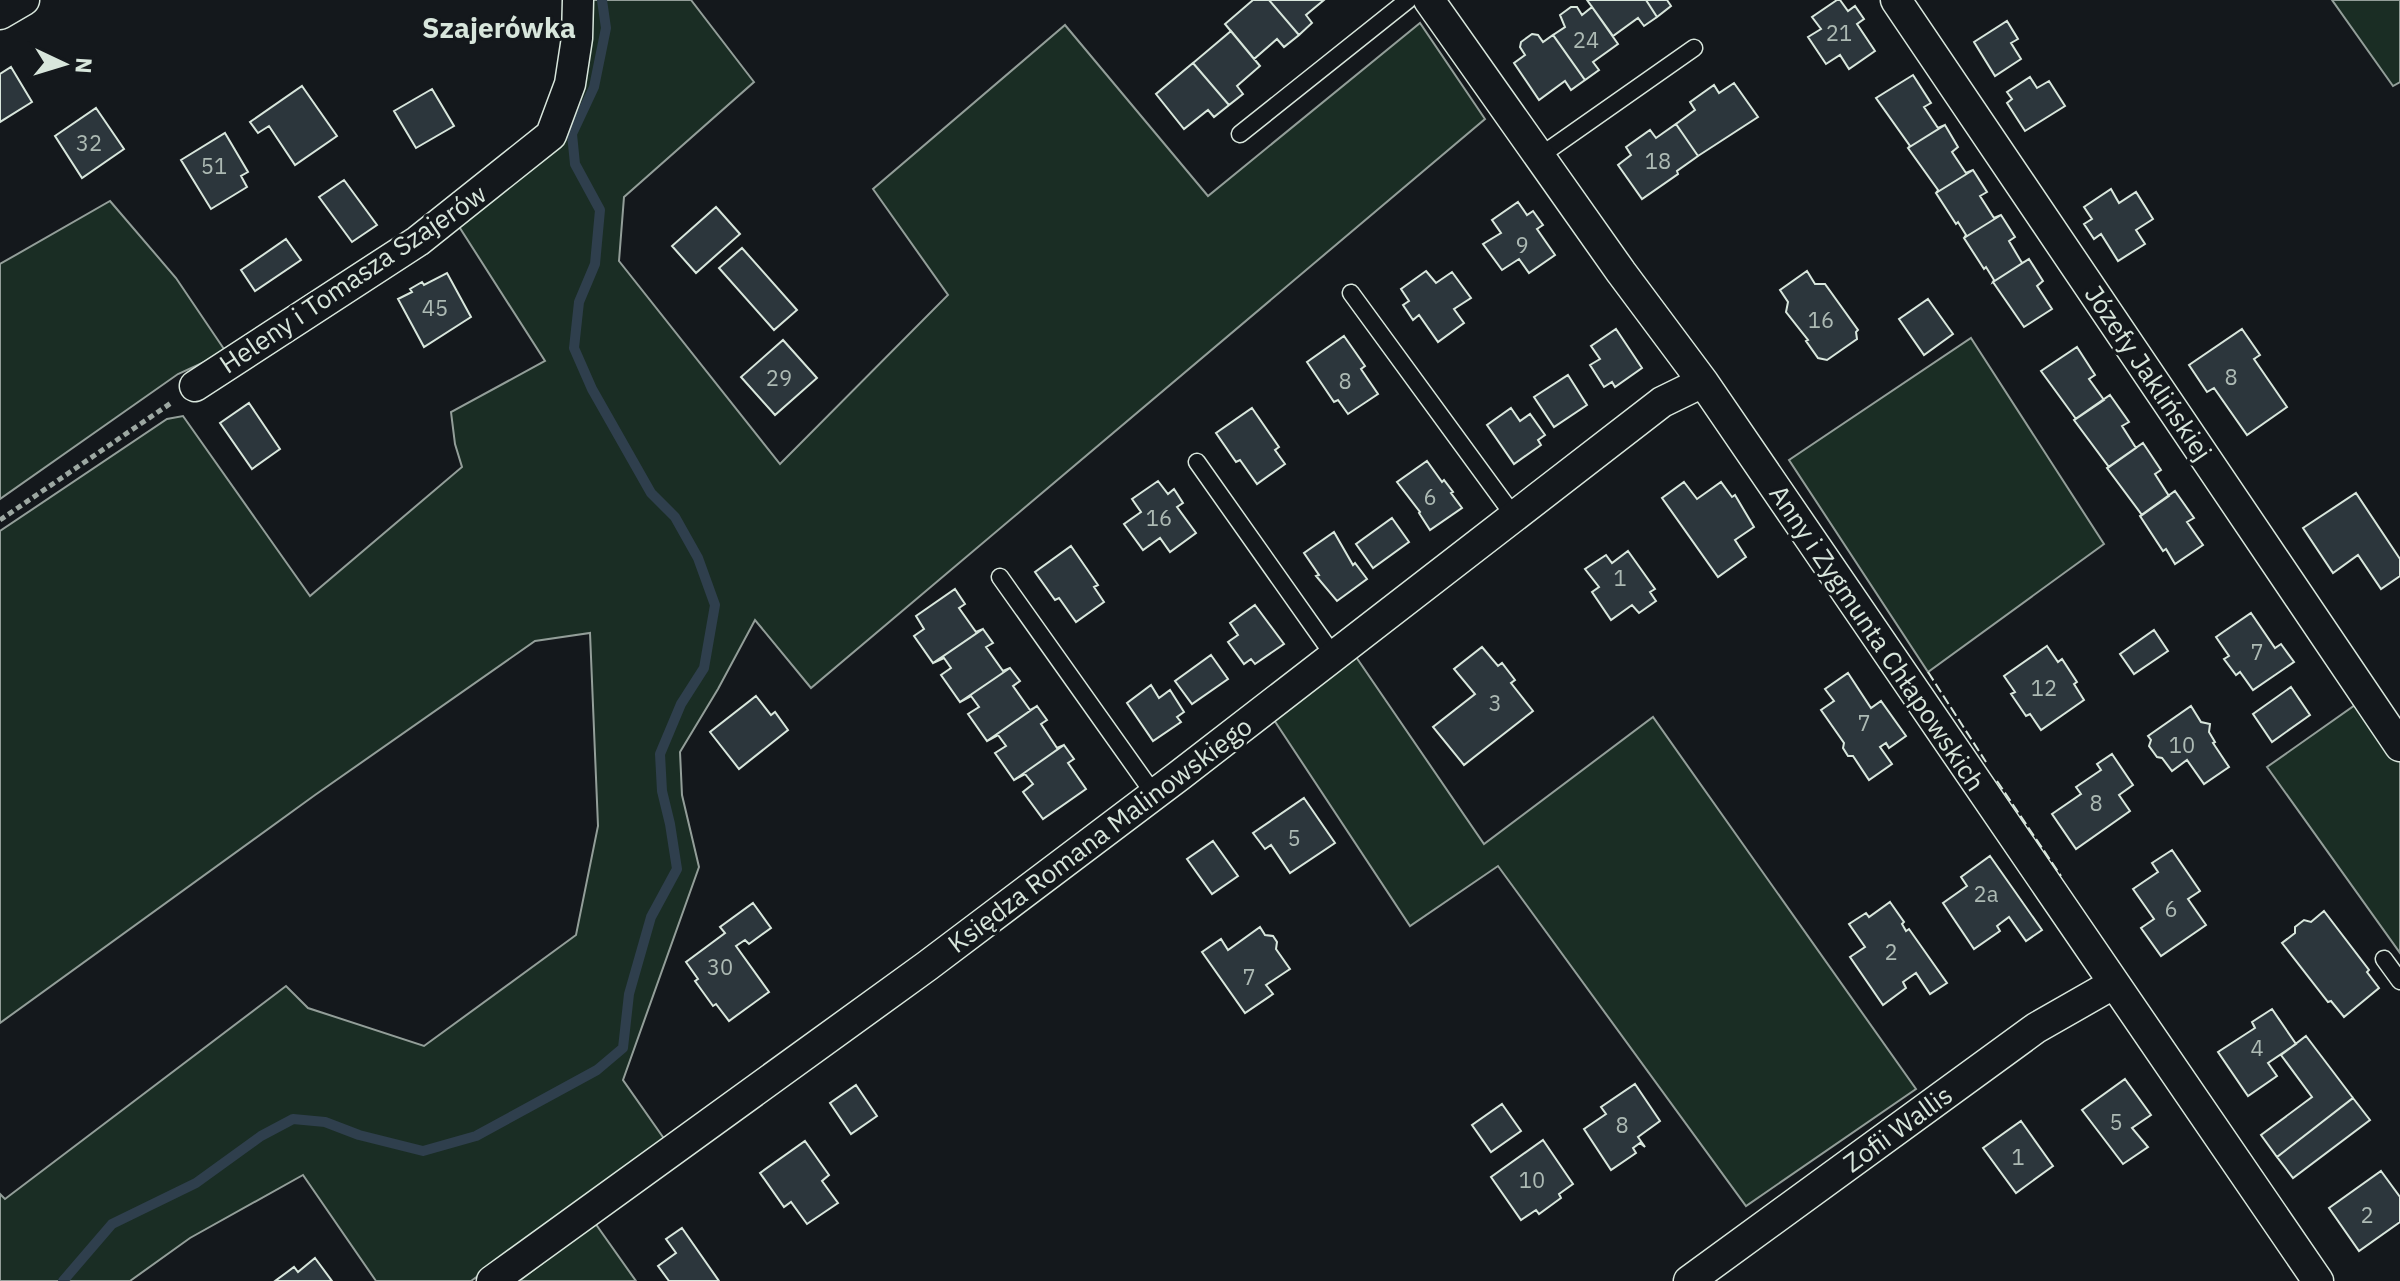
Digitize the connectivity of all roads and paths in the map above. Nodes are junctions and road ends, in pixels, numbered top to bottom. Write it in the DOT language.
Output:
graph roads {
  1 [pos="24,0"];
  2 [pos="578,0"];
  3 [pos="1408,0"];
  4 [pos="1429,0"];
  5 [pos="1896,0"];
  6 [pos="0,14"];
  7 [pos="1694,48"];
  8 [pos="1240,134"];
  9 [pos="1540,156"];
  10 [pos="1351,293"];
  11 [pos="1703,382"];
  12 [pos="195,386"];
  13 [pos="1197,462"];
  14 [pos="1514,516"];
  15 [pos="0,520"];
  16 [pos="1000,577"];
  17 [pos="1334,656"];
  18 [pos="2400,746"];
  19 [pos="1154,794"];
  20 [pos="2384,959"];
  21 [pos="2400,981"];
  22 [pos="2113,984"];
  23 [pos="492,1281"];
  24 [pos="1689,1281"];
  25 [pos="2318,1281"];
  1 -- 6 [label="street"];
  2 -- 12 [label="street, Heleny i Tomasza Szajerów"];
  3 -- 8 [label="lane"];
  4 -- 9 [label="street, Anny i Zygmunta Chłapowskich"];
  5 -- 18 [label="street, Józefy Jaklińskiej"];
  7 -- 9 [label="lane"];
  9 -- 11 [label="street, Anny i Zygmunta Chłapowskich"];
  10 -- 14 [label="lane"];
  11 -- 14 [label="street, Księdza Romana Malinowskiego"];
  11 -- 22 [label="street, Anny i Zygmunta Chłapowskich"];
  12 -- 15 [label="path"];
  13 -- 17 [label="lane"];
  14 -- 17 [label="street, Księdza Romana Malinowskiego"];
  16 -- 19 [label="lane"];
  17 -- 19 [label="street, Księdza Romana Malinowskiego"];
  19 -- 23 [label="street, Księdza Romana Malinowskiego"];
  20 -- 21 [label="lane"];
  22 -- 24 [label="street, Zofii Wallis"];
  22 -- 25 [label="street, Anny i Zygmunta Chłapowskich"];
}
